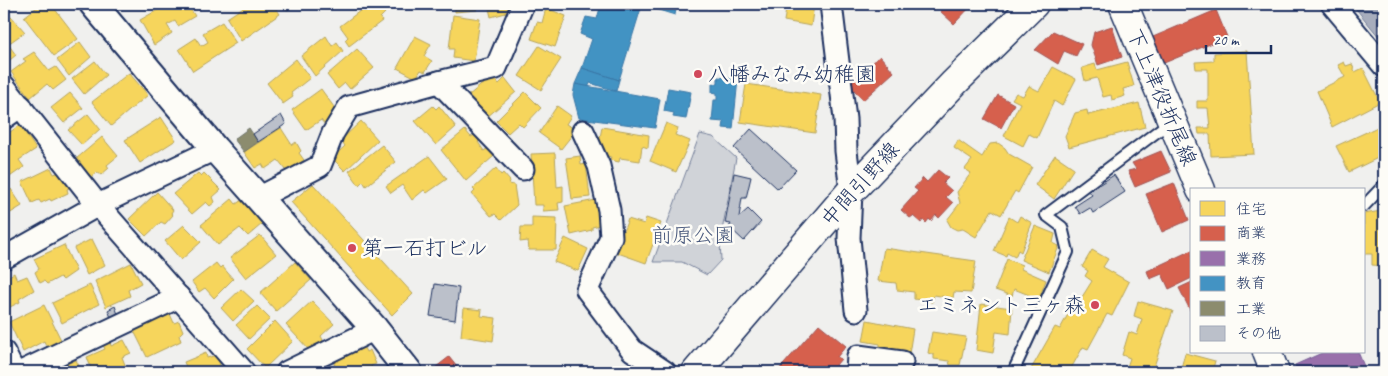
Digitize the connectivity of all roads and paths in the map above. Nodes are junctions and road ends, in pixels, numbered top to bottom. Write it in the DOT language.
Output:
graph roads {
  1 [pos="523,4"];
  2 [pos="831,4"];
  3 [pos="1034,4"];
  4 [pos="1123,4"];
  5 [pos="1332,4"];
  6 [pos="103,7"];
  7 [pos="1384,66"];
  8 [pos="439,82"];
  9 [pos="4,86"];
  10 [pos="12,112"];
  11 [pos="1173,120"];
  12 [pos="584,132"];
  13 [pos="215,149"];
  14 [pos="523,169"];
  15 [pos="1384,185"];
  16 [pos="1200,188"];
  17 [pos="851,191"];
  18 [pos="258,198"];
  19 [pos="1366,204"];
  20 [pos="98,205"];
  21 [pos="4,258"];
  22 [pos="179,297"];
  23 [pos="856,310"];
  24 [pos="375,329"];
  25 [pos="4,352"];
  26 [pos="1268,354"];
  27 [pos="902,362"];
  28 [pos="14,372"];
  29 [pos="21,372"];
  30 [pos="244,372"];
  31 [pos="287,372"];
  32 [pos="409,372"];
  33 [pos="666,372"];
  34 [pos="696,372"];
  35 [pos="857,372"];
  36 [pos="1013,372"];
  37 [pos="1275,372"];
  1 -- 8 [label="street"];
  2 -- 17 [label="street"];
  3 -- 17 [label="main road, 中間引野線"];
  4 -- 11 [label="main road, 下上津役折尾線"];
  5 -- 7 [label="street"];
  6 -- 13 [label="street"];
  8 -- 14 [label="street"];
  8 -- 18 [label="street"];
  9 -- 10 [label="street"];
  10 -- 20 [label="street"];
  11 -- 16 [label="main road, 下上津役折尾線"];
  11 -- 36 [label="lane"];
  12 -- 33 [label="street"];
  13 -- 18 [label="street"];
  13 -- 20 [label="street"];
  15 -- 19 [label="lane"];
  17 -- 23 [label="street"];
  17 -- 34 [label="main road, 中間引野線"];
  18 -- 24 [label="street"];
  20 -- 21 [label="street"];
  20 -- 22 [label="street"];
  22 -- 29 [label="street"];
  22 -- 30 [label="street"];
  24 -- 31 [label="street"];
  24 -- 32 [label="street"];
  25 -- 28 [label="street"];
  26 -- 37 [label="main road"];
  27 -- 35 [label="street"];
}
